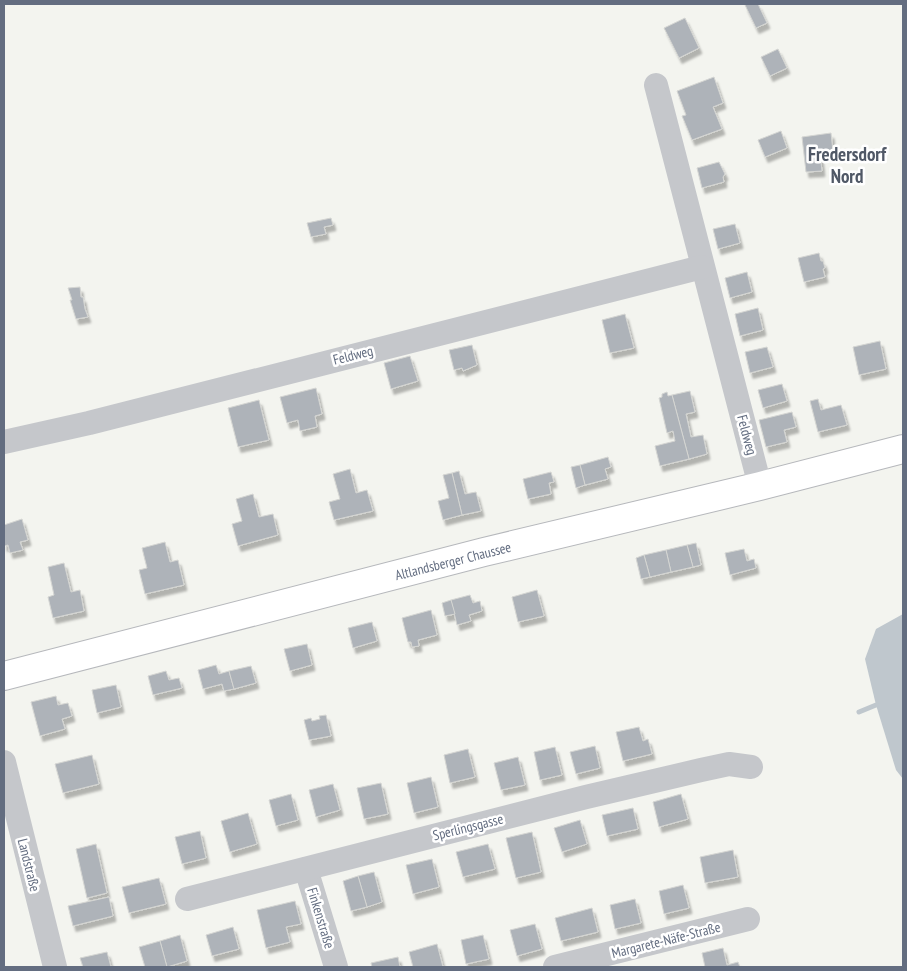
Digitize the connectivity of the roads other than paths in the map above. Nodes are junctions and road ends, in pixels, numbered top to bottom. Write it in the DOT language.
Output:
graph roads {
  1 [pos="656,85"];
  2 [pos="702,267"];
  3 [pos="4,442"];
  4 [pos="903,449"];
  5 [pos="760,486"];
  6 [pos="4,676"];
  7 [pos="4,762"];
  8 [pos="751,768"];
  9 [pos="306,869"];
  10 [pos="187,899"];
  11 [pos="748,920"];
  12 [pos="55,967"];
  13 [pos="336,967"];
  14 [pos="555,967"];
  1 -- 2 [label="street, Feldweg"];
  2 -- 3 [label="street, Feldweg"];
  2 -- 5 [label="street, Feldweg"];
  4 -- 5 [label="main road, Altlandsberger Chaussee"];
  5 -- 6 [label="main road, Altlandsberger Chaussee"];
  7 -- 12 [label="street, Landstraße"];
  8 -- 9 [label="street, Sperlingsgasse"];
  9 -- 10 [label="street, Sperlingsgasse"];
  9 -- 13 [label="street, Finkenstraße"];
  11 -- 14 [label="street, Margarete-Näfe-Straße"];
}
